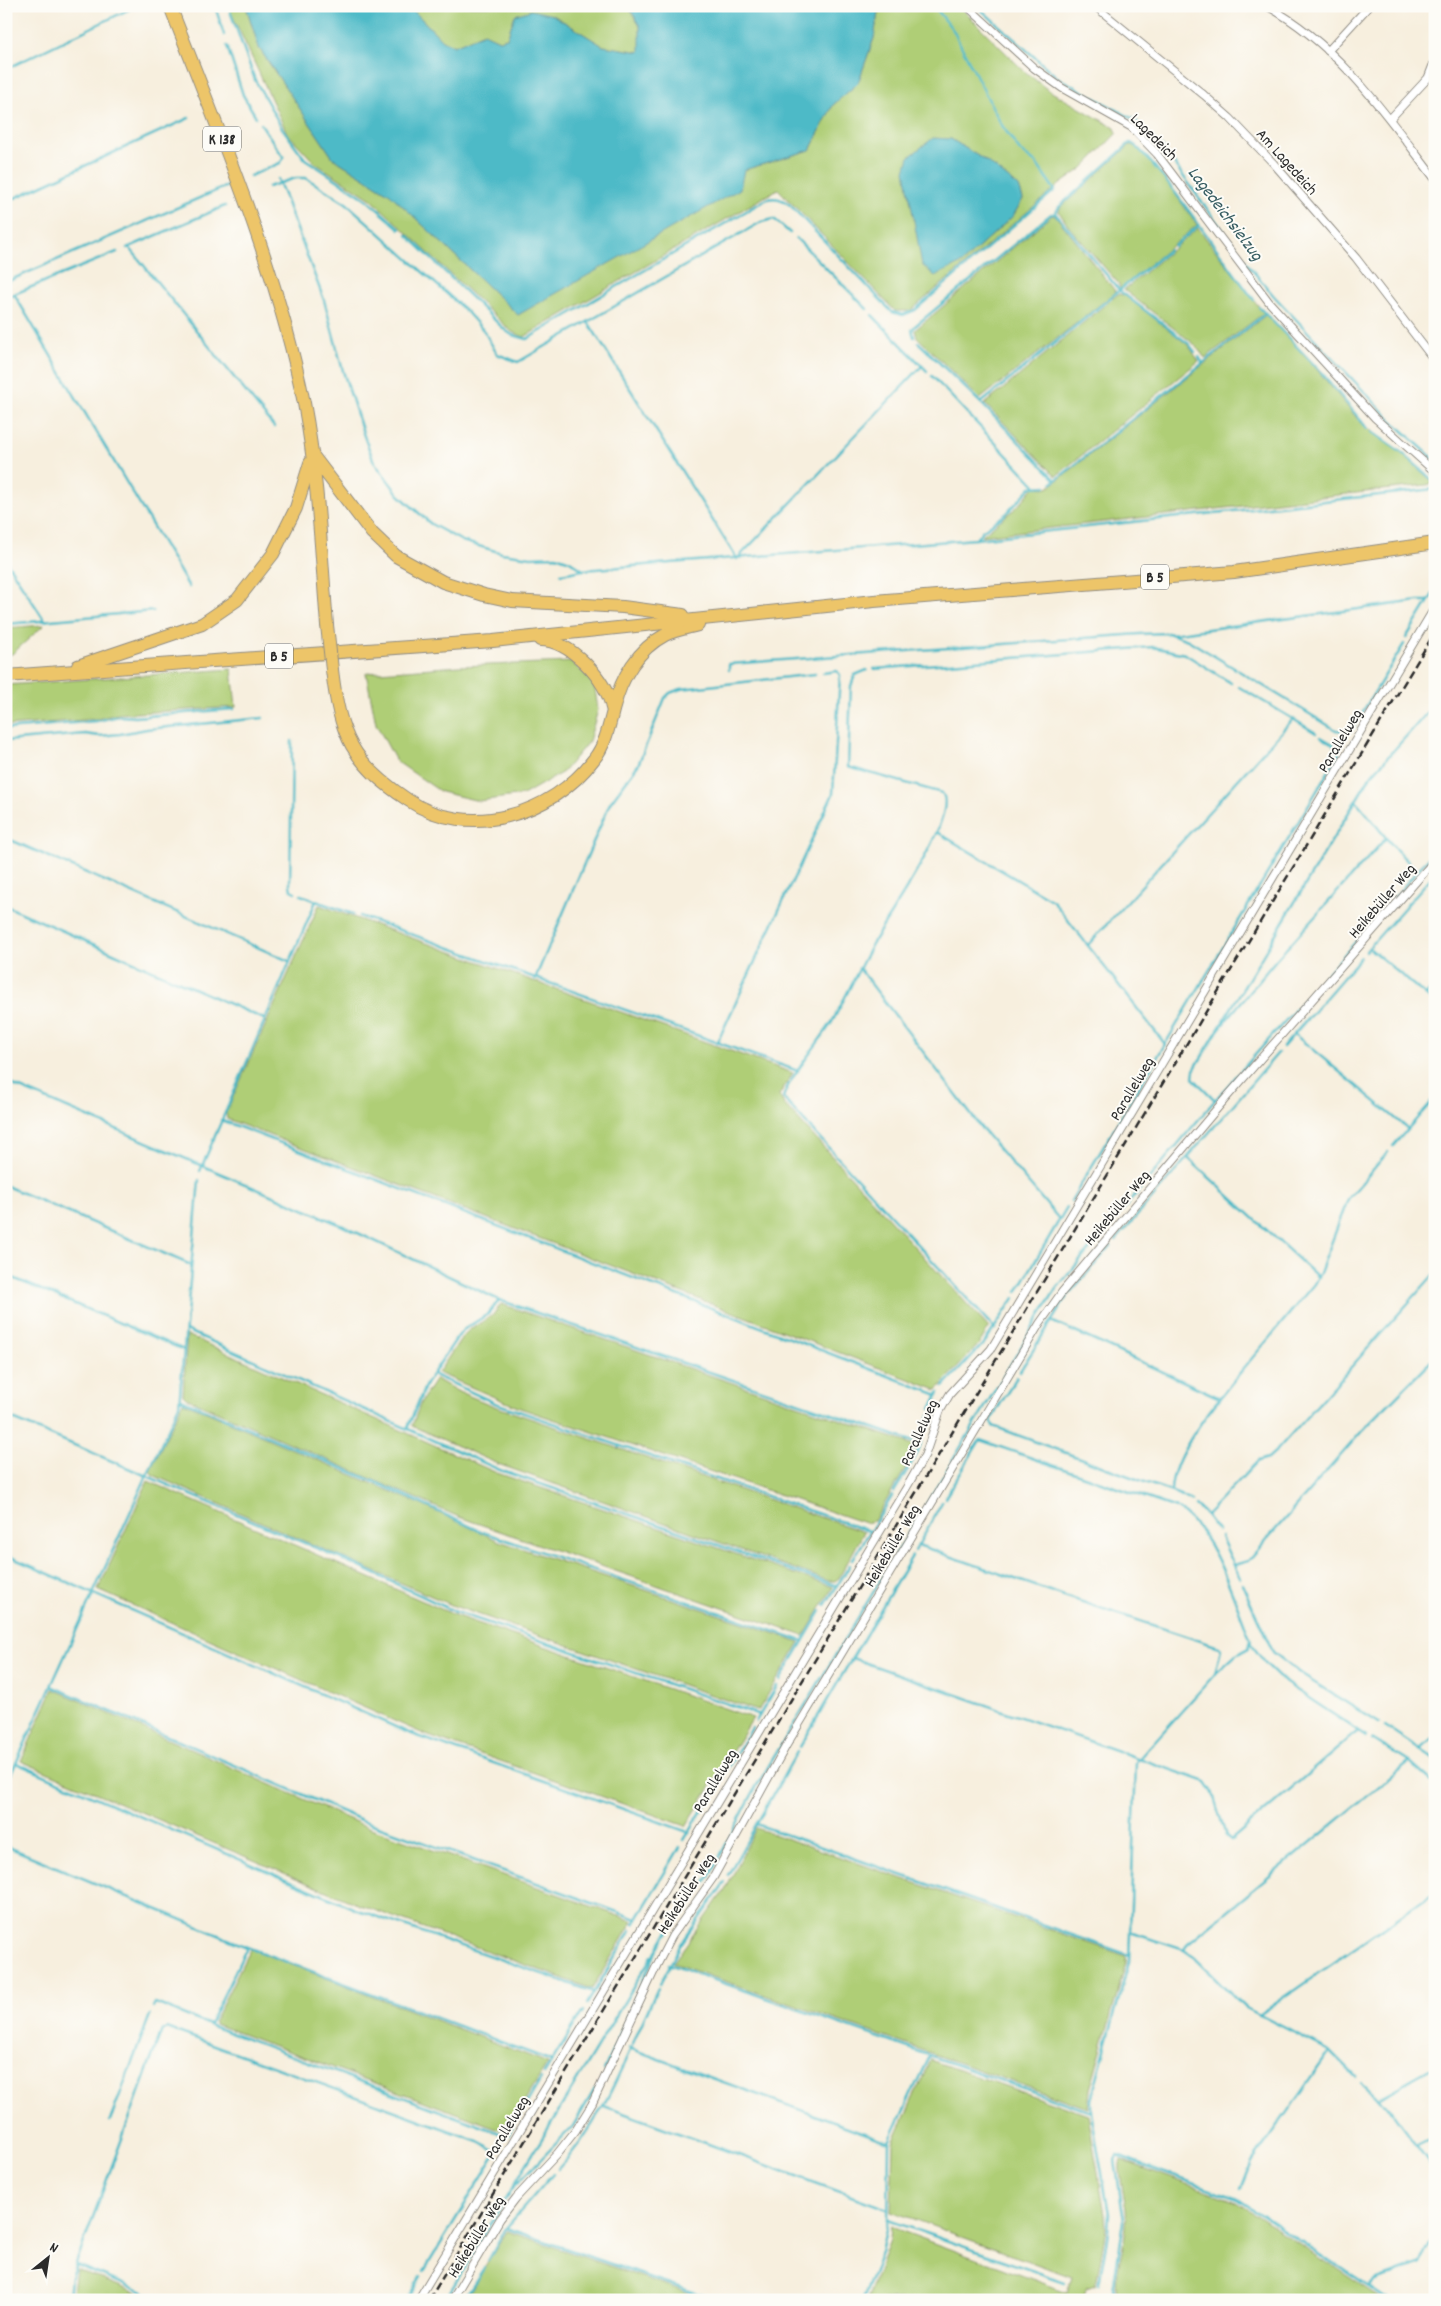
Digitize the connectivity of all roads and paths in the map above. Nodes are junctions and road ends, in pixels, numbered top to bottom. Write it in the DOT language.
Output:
graph roads {
  1 [pos="170,6"];
  2 [pos="1095,6"];
  3 [pos="1267,6"];
  4 [pos="1369,6"];
  5 [pos="972,8"];
  6 [pos="1328,51"];
  7 [pos="1435,60"];
  8 [pos="1390,120"];
  9 [pos="1435,179"];
  10 [pos="1435,361"];
  11 [pos="312,456"];
  12 [pos="1435,472"];
  13 [pos="1435,543"];
  14 [pos="1435,607"];
  15 [pos="710,617"];
  16 [pos="493,641"];
  17 [pos="64,671"];
  18 [pos="6,676"];
  19 [pos="612,711"];
  20 [pos="1435,860"];
  21 [pos="418,2300"];
  22 [pos="452,2300"];
  1 -- 11 [label="highway, K 138"];
  2 -- 10 [label="street, Am Lagedeich"];
  3 -- 6 [label="street"];
  4 -- 6 [label="street"];
  5 -- 12 [label="street, Lagedeich"];
  6 -- 8 [label="street"];
  7 -- 8 [label="street"];
  8 -- 9 [label="street"];
  11 -- 15 [label="highway"];
  11 -- 17 [label="highway"];
  11 -- 19 [label="highway, bridge"];
  13 -- 15 [label="highway, B 5"];
  14 -- 21 [label="street, Parallelweg"];
  15 -- 16 [label="highway, B 5"];
  15 -- 19 [label="highway"];
  16 -- 17 [label="highway, B 5"];
  16 -- 19 [label="highway"];
  17 -- 18 [label="highway, B 5"];
  20 -- 22 [label="street, Heikebüller Weg"];
}
